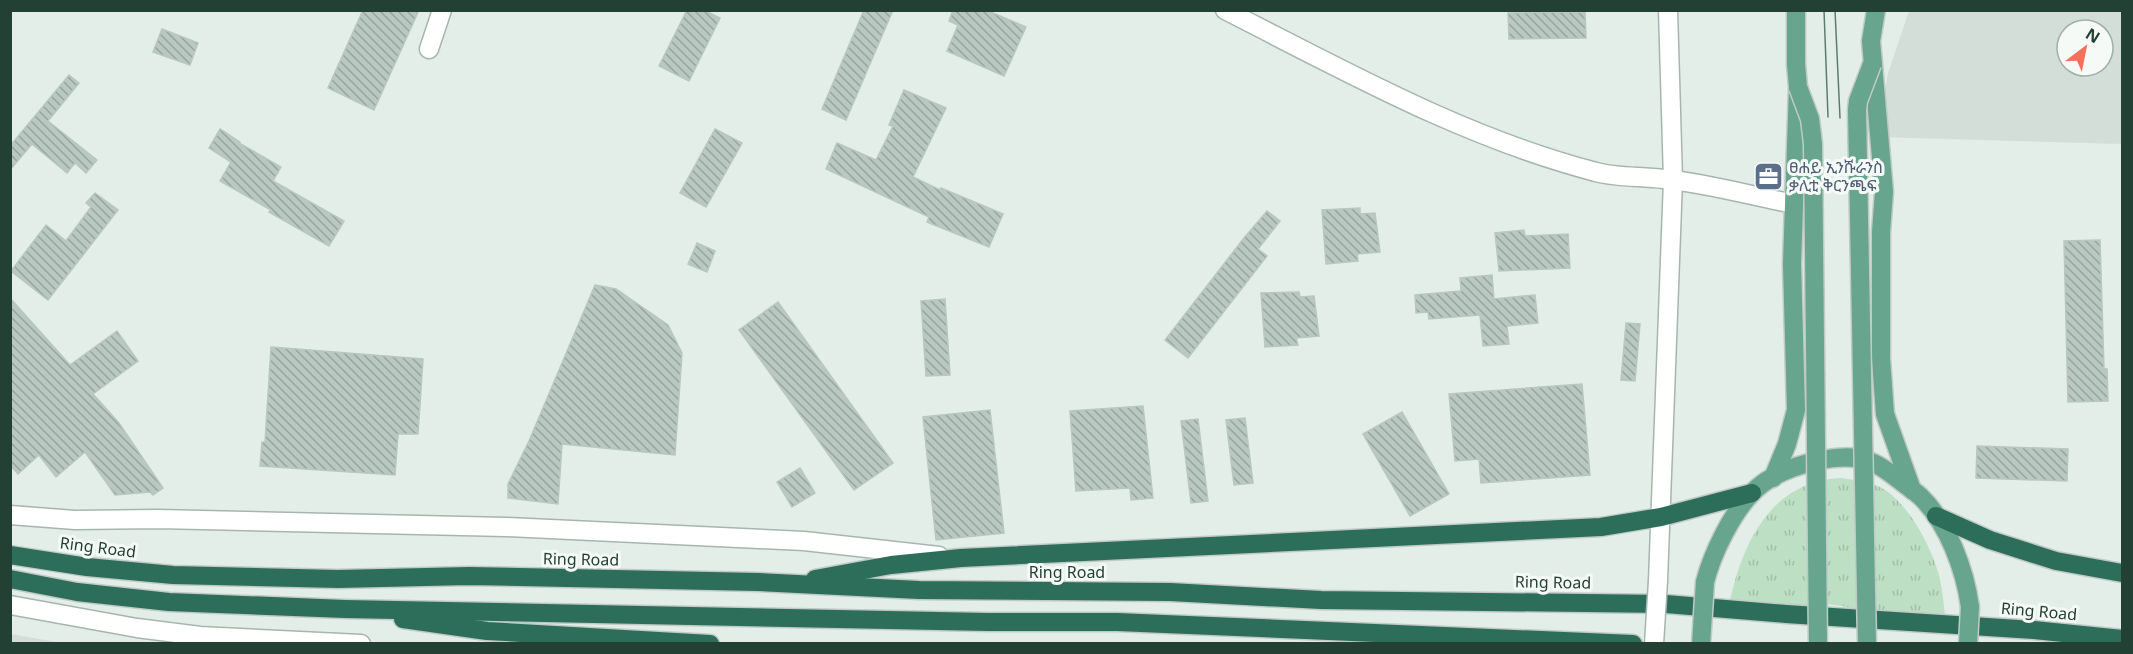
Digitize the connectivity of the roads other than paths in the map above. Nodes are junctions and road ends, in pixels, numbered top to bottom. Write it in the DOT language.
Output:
graph roads {
  1 [pos="442,10"];
  2 [pos="1225,10"];
  3 [pos="1668,10"];
  4 [pos="1796,10"];
  5 [pos="1876,10"];
  6 [pos="429,49"];
  7 [pos="1872,64"];
  8 [pos="1798,87"];
  9 [pos="1674,180"];
  10 [pos="1794,204"];
  11 [pos="1773,478"];
  12 [pos="1912,490"];
  13 [pos="1752,493"];
  14 [pos="10,515"];
  15 [pos="1936,516"];
  16 [pos="1661,518"];
  17 [pos="10,555"];
  18 [pos="962,558"];
  19 [pos="2122,573"];
  20 [pos="10,579"];
  21 [pos="781,584"];
  22 [pos="10,605"];
  23 [pos="345,609"];
  24 [pos="2122,639"];
  25 [pos="199,640"];
  26 [pos="361,644"];
  27 [pos="710,644"];
  28 [pos="1633,644"];
  29 [pos="1654,644"];
  30 [pos="1701,644"];
  31 [pos="1818,644"];
  32 [pos="1867,644"];
  33 [pos="1968,644"];
  1 -- 6 [label="street"];
  2 -- 9 [label="street"];
  3 -- 9 [label="street"];
  4 -- 8 [label="main road"];
  5 -- 7 [label="main road"];
  7 -- 12 [label="main road"];
  7 -- 32 [label="main road, bridge"];
  8 -- 10 [label="main road"];
  8 -- 31 [label="main road, bridge"];
  9 -- 10 [label="street"];
  9 -- 16 [label="street"];
  10 -- 11 [label="main road"];
  11 -- 12 [label="main road"];
  11 -- 13 [label="main road"];
  12 -- 15 [label="main road"];
  13 -- 16 [label="highway"];
  13 -- 30 [label="main road, bridge"];
  14 -- 18 [label="street"];
  15 -- 19 [label="highway"];
  15 -- 33 [label="main road, bridge"];
  16 -- 18 [label="highway"];
  16 -- 29 [label="street, bridge"];
  17 -- 21 [label="highway, Ring Road"];
  18 -- 21 [label="highway"];
  20 -- 23 [label="highway"];
  21 -- 24 [label="highway, Ring Road"];
  22 -- 25 [label="street"];
  23 -- 27 [label="highway"];
  23 -- 28 [label="highway"];
  25 -- 26 [label="street"];
}
